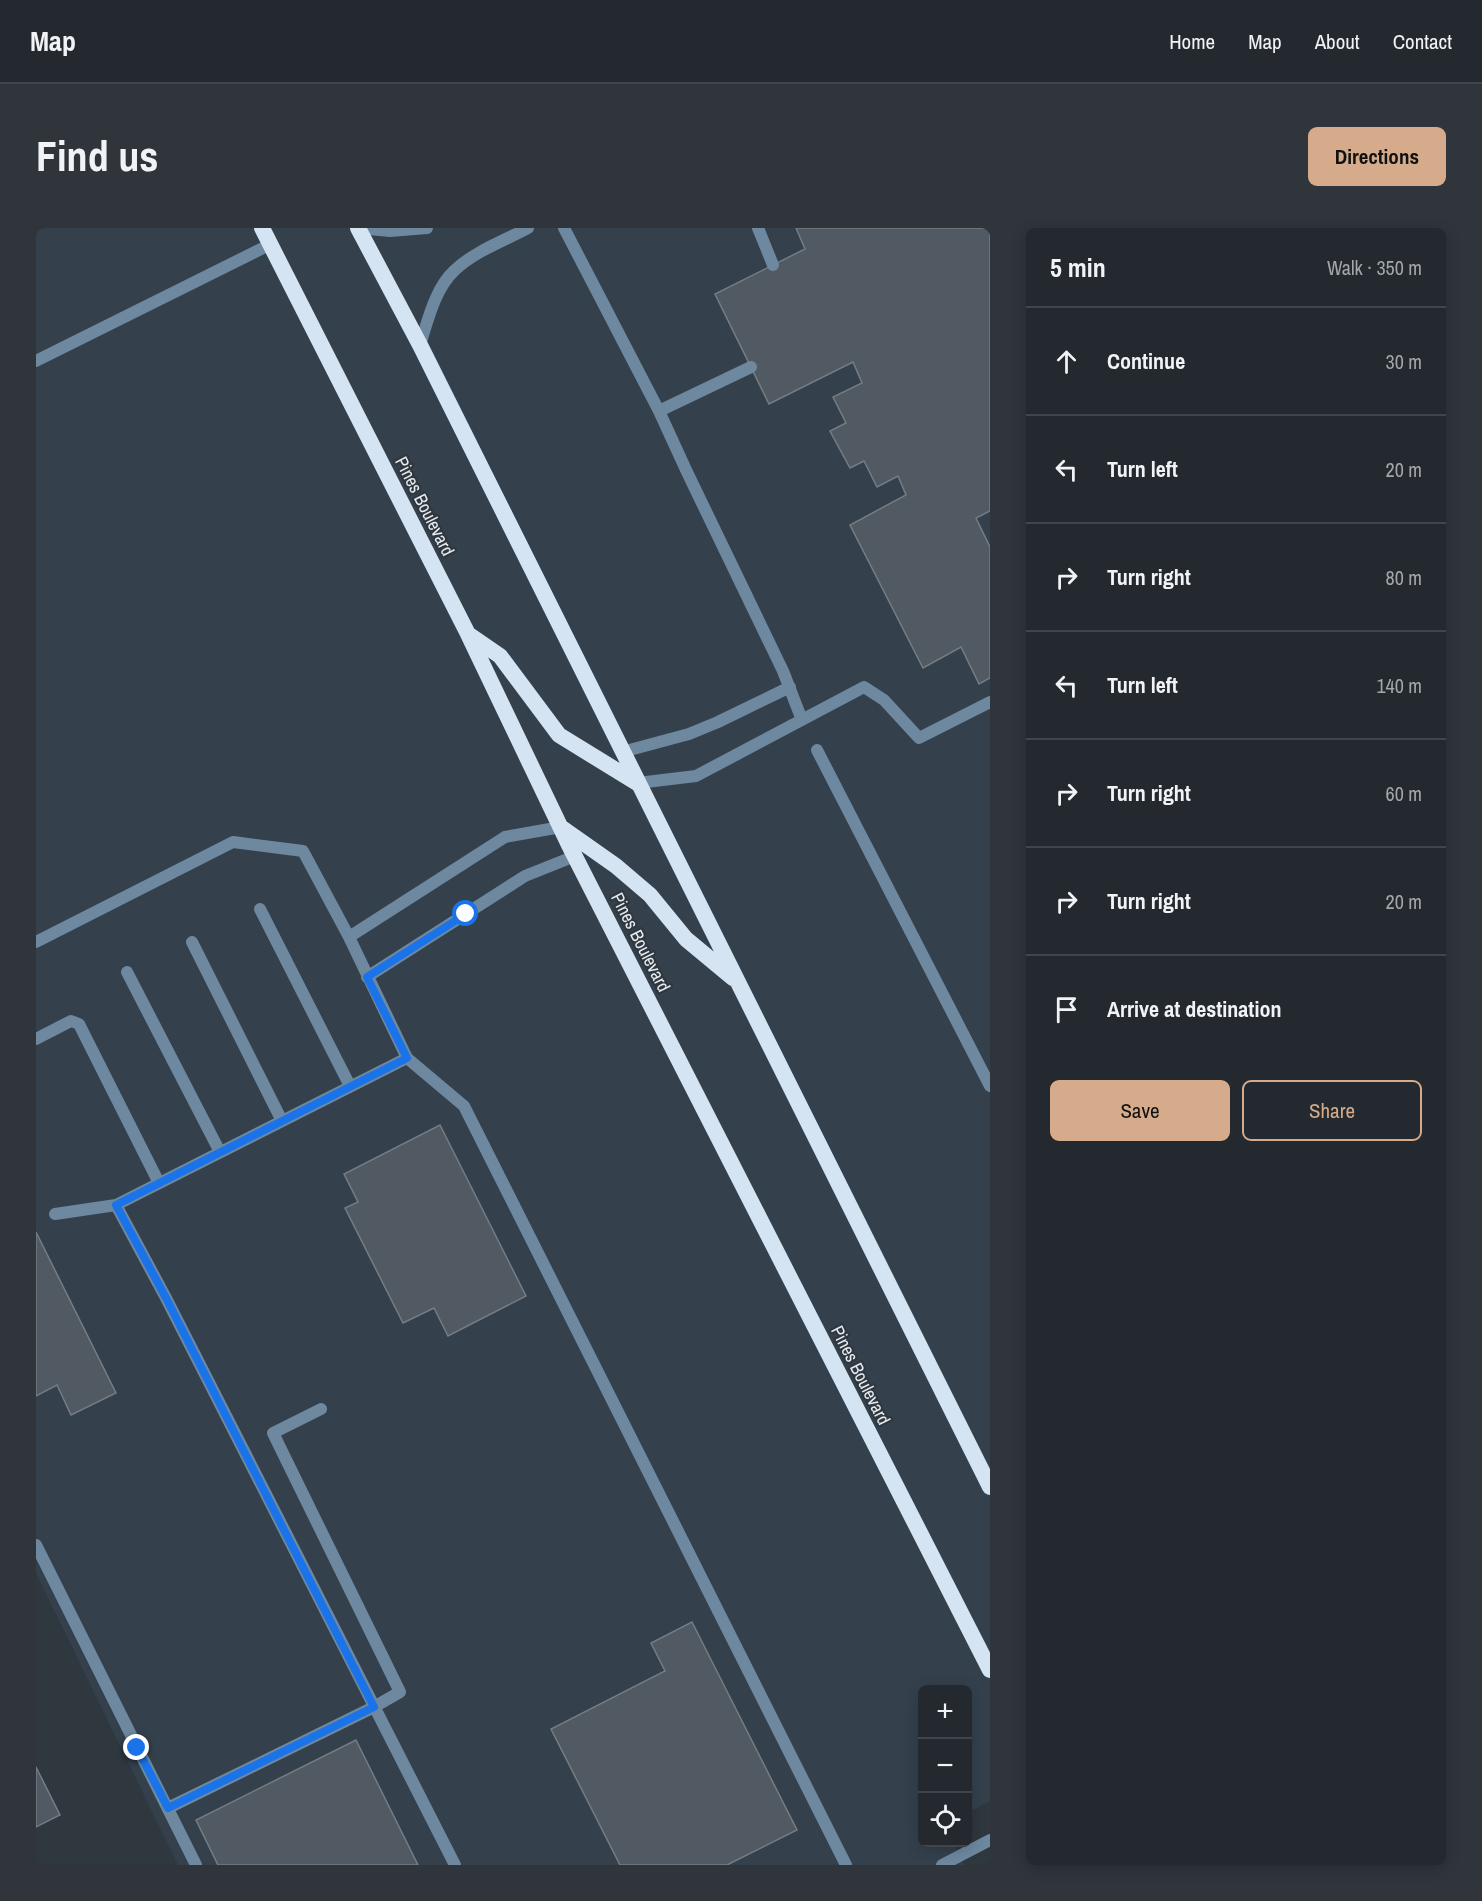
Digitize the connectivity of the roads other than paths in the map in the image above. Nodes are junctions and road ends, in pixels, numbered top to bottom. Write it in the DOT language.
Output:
graph roads {
  1 [pos="262,228"];
  2 [pos="358,228"];
  3 [pos="427,228"];
  4 [pos="528,228"];
  5 [pos="564,228"];
  6 [pos="758,228"];
  7 [pos="271,244"];
  8 [pos="773,265"];
  9 [pos="420,345"];
  10 [pos="36,361"];
  11 [pos="751,367"];
  12 [pos="659,411"];
  13 [pos="468,634"];
  14 [pos="790,687"];
  15 [pos="990,702"];
  16 [pos="802,720"];
  17 [pos="817,750"];
  18 [pos="622,752"];
  19 [pos="638,783"];
  20 [pos="561,827"];
  21 [pos="575,856"];
  22 [pos="260,909"];
  23 [pos="349,937"];
  24 [pos="36,942"];
  25 [pos="192,942"];
  26 [pos="127,972"];
  27 [pos="367,977"];
  28 [pos="738,983"];
  29 [pos="36,1039"];
  30 [pos="407,1058"];
  31 [pos="350,1086"];
  32 [pos="990,1086"];
  33 [pos="282,1121"];
  34 [pos="220,1152"];
  35 [pos="159,1183"];
  36 [pos="116,1205"];
  37 [pos="55,1214"];
  38 [pos="321,1409"];
  39 [pos="990,1487"];
  40 [pos="36,1545"];
  41 [pos="990,1670"];
  42 [pos="374,1707"];
  43 [pos="168,1808"];
  44 [pos="990,1840"];
  45 [pos="196,1865"];
  46 [pos="455,1865"];
  47 [pos="846,1865"];
  48 [pos="942,1865"];
  1 -- 7 [label="highway, Pines Boulevard"];
  2 -- 3 [label="street"];
  2 -- 9 [label="highway"];
  4 -- 9 [label="street"];
  5 -- 12 [label="street"];
  6 -- 8 [label="street"];
  7 -- 10 [label="street"];
  7 -- 13 [label="highway, Pines Boulevard"];
  9 -- 18 [label="highway"];
  11 -- 12 [label="street"];
  12 -- 14 [label="street"];
  13 -- 19 [label="highway"];
  13 -- 20 [label="highway, Pines Boulevard"];
  14 -- 16 [label="street"];
  14 -- 18 [label="street"];
  15 -- 16 [label="street"];
  16 -- 19 [label="street"];
  17 -- 32 [label="street"];
  18 -- 19 [label="highway"];
  19 -- 28 [label="highway"];
  20 -- 21 [label="highway, Pines Boulevard"];
  20 -- 23 [label="street"];
  20 -- 28 [label="highway"];
  21 -- 27 [label="street"];
  21 -- 41 [label="highway, Pines Boulevard"];
  22 -- 31 [label="street"];
  23 -- 24 [label="street"];
  23 -- 27 [label="street"];
  25 -- 33 [label="street"];
  26 -- 34 [label="street"];
  27 -- 30 [label="street"];
  28 -- 39 [label="highway"];
  29 -- 35 [label="street"];
  30 -- 31 [label="street"];
  30 -- 47 [label="street"];
  31 -- 33 [label="street"];
  33 -- 34 [label="street"];
  34 -- 35 [label="street"];
  35 -- 36 [label="street"];
  36 -- 37 [label="street"];
  36 -- 42 [label="street"];
  38 -- 42 [label="street"];
  40 -- 43 [label="street"];
  42 -- 43 [label="street"];
  42 -- 46 [label="street"];
  43 -- 45 [label="street"];
  44 -- 48 [label="street"];
}
